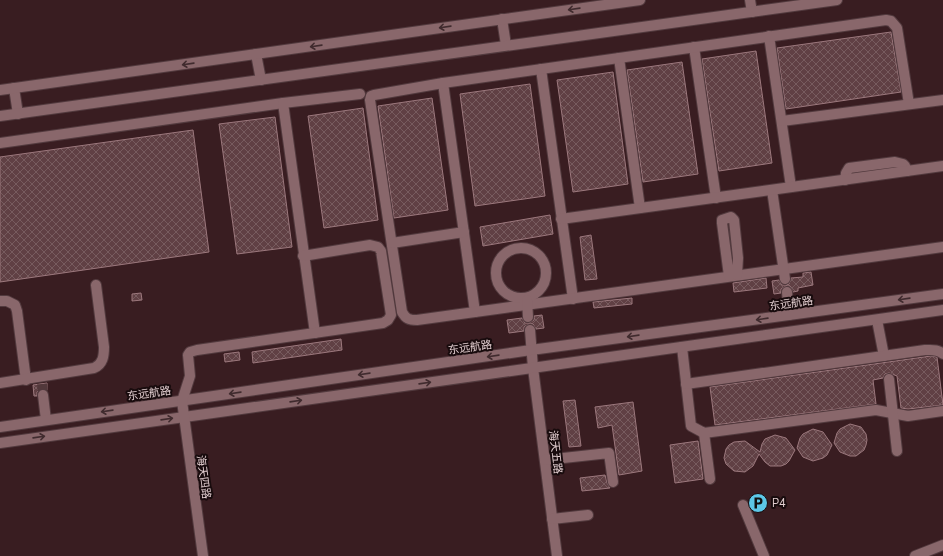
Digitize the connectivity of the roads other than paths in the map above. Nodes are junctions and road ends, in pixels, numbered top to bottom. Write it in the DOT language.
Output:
graph roads {
  1 [pos="640,0"];
  2 [pos="750,0"];
  3 [pos="837,0"];
  4 [pos="815,1"];
  5 [pos="752,12"];
  6 [pos="502,19"];
  7 [pos="769,36"];
  8 [pos="506,45"];
  9 [pos="694,47"];
  10 [pos="256,54"];
  11 [pos="619,58"];
  12 [pos="541,69"];
  13 [pos="260,80"];
  14 [pos="444,83"];
  15 [pos="14,88"];
  16 [pos="0,90"];
  17 [pos="360,94"];
  18 [pos="943,100"];
  19 [pos="283,103"];
  20 [pos="909,104"];
  21 [pos="18,114"];
  22 [pos="0,116"];
  23 [pos="782,121"];
  24 [pos="0,143"];
  25 [pos="943,166"];
  26 [pos="792,187"];
  27 [pos="772,190"];
  28 [pos="716,198"];
  29 [pos="640,208"];
  30 [pos="561,219"];
  31 [pos="464,232"];
  32 [pos="392,243"];
  33 [pos="943,247"];
  34 [pos="303,256"];
  35 [pos="783,269"];
  36 [pos="733,276"];
  37 [pos="785,279"];
  38 [pos="96,285"];
  39 [pos="786,292"];
  40 [pos="943,294"];
  41 [pos="573,299"];
  42 [pos="0,301"];
  43 [pos="527,301"];
  44 [pos="943,310"];
  45 [pos="475,312"];
  46 [pos="789,315"];
  47 [pos="528,317"];
  48 [pos="877,320"];
  49 [pos="530,330"];
  50 [pos="315,333"];
  51 [pos="682,347"];
  52 [pos="531,350"];
  53 [pos="943,354"];
  54 [pos="884,356"];
  55 [pos="533,368"];
  56 [pos="889,379"];
  57 [pos="26,380"];
  58 [pos="0,383"];
  59 [pos="686,384"];
  60 [pos="43,395"];
  61 [pos="182,401"];
  62 [pos="943,411"];
  63 [pos="893,414"];
  64 [pos="184,417"];
  65 [pos="46,420"];
  66 [pos="0,427"];
  67 [pos="704,433"];
  68 [pos="0,443"];
  69 [pos="897,451"];
  70 [pos="545,460"];
  71 [pos="710,479"];
  72 [pos="613,482"];
  73 [pos="742,504"];
  74 [pos="588,515"];
  75 [pos="552,519"];
  76 [pos="943,545"];
  77 [pos="203,556"];
  78 [pos="557,556"];
  79 [pos="764,556"];
  80 [pos="915,556"];
  1 -- 6 [label="street, one-way"];
  2 -- 5 [label="street"];
  3 -- 4 [label="street"];
  4 -- 5 [label="street"];
  5 -- 8 [label="street"];
  6 -- 8 [label="street"];
  6 -- 10 [label="street, one-way"];
  7 -- 9 [label="street"];
  7 -- 20 [label="street"];
  7 -- 23 [label="street"];
  8 -- 13 [label="street"];
  9 -- 11 [label="street"];
  9 -- 28 [label="street"];
  10 -- 13 [label="street"];
  10 -- 15 [label="street, one-way"];
  11 -- 12 [label="street"];
  11 -- 29 [label="street"];
  12 -- 14 [label="street"];
  12 -- 30 [label="street"];
  13 -- 21 [label="street"];
  14 -- 31 [label="street"];
  14 -- 32 [label="street"];
  15 -- 16 [label="street"];
  15 -- 21 [label="street"];
  17 -- 19 [label="street"];
  18 -- 20 [label="street"];
  19 -- 24 [label="street"];
  19 -- 34 [label="street"];
  20 -- 23 [label="street"];
  21 -- 22 [label="street"];
  23 -- 26 [label="street"];
  25 -- 26 [label="street"];
  26 -- 27 [label="street"];
  27 -- 28 [label="street"];
  27 -- 35 [label="street"];
  28 -- 29 [label="street"];
  29 -- 30 [label="street"];
  30 -- 41 [label="street"];
  31 -- 32 [label="street"];
  31 -- 45 [label="street"];
  32 -- 45 [label="street"];
  33 -- 35 [label="street"];
  34 -- 50 [label="street"];
  34 -- 50 [label="street"];
  35 -- 36 [label="street"];
  35 -- 37 [label="street"];
  36 -- 36 [label="street"];
  36 -- 41 [label="street"];
  38 -- 57 [label="street"];
  39 -- 46 [label="street"];
  40 -- 46 [label="street, 东远航路, one-way"];
  41 -- 43 [label="street"];
  42 -- 57 [label="street"];
  43 -- 43 [label="street"];
  43 -- 45 [label="street"];
  43 -- 47 [label="street"];
  44 -- 48 [label="street"];
  46 -- 52 [label="street, 东远航路, one-way"];
  48 -- 51 [label="street"];
  48 -- 54 [label="street"];
  49 -- 52 [label="street, 海天五路"];
  50 -- 61 [label="street"];
  51 -- 55 [label="street"];
  51 -- 59 [label="street"];
  52 -- 55 [label="street, 海天五路"];
  52 -- 61 [label="street, 东远航路, one-way"];
  53 -- 54 [label="street"];
  54 -- 59 [label="street"];
  64 -- 55 [label="street, one-way"];
  55 -- 70 [label="street, 海天五路"];
  56 -- 63 [label="street"];
  57 -- 58 [label="street"];
  59 -- 67 [label="street"];
  60 -- 65 [label="street"];
  61 -- 64 [label="street, 海天四路"];
  61 -- 65 [label="street, 东远航路, one-way"];
  62 -- 63 [label="street"];
  63 -- 67 [label="street"];
  63 -- 69 [label="street"];
  68 -- 64 [label="street, one-way"];
  64 -- 77 [label="street, 海天四路"];
  65 -- 66 [label="street, 东远航路"];
  67 -- 71 [label="street"];
  70 -- 72 [label="street"];
  70 -- 75 [label="street, 海天五路"];
  73 -- 79 [label="street"];
  74 -- 75 [label="street"];
  75 -- 78 [label="street, 海天五路"];
  76 -- 80 [label="street"];
}
